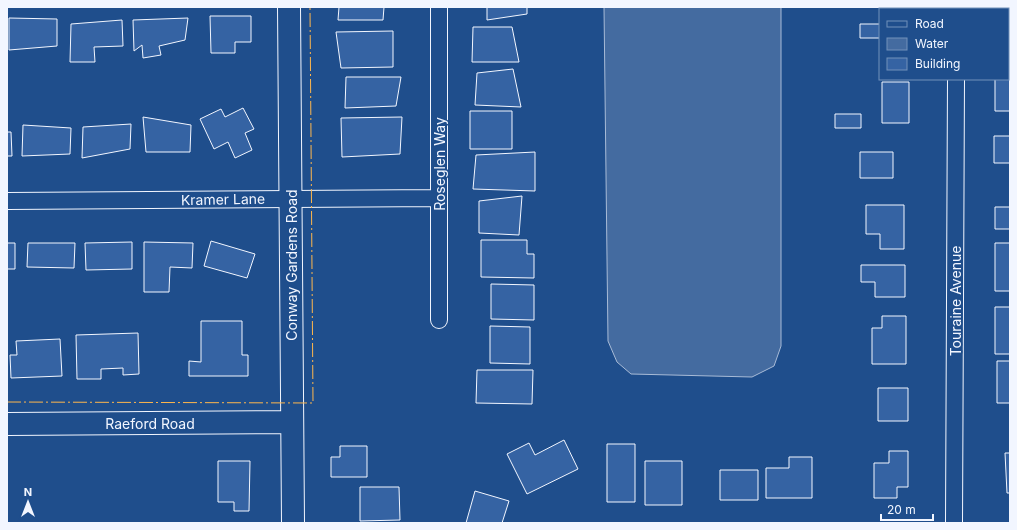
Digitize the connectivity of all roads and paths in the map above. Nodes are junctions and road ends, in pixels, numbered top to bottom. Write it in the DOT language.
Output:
graph roads {
  1 [pos="289,7"];
  2 [pos="439,7"];
  3 [pos="956,80"];
  4 [pos="291,198"];
  5 [pos="439,198"];
  6 [pos="7,201"];
  7 [pos="439,320"];
  8 [pos="292,422"];
  9 [pos="7,424"];
  10 [pos="293,523"];
  11 [pos="954,523"];
  1 -- 4 [label="street, Conway Gardens Road"];
  2 -- 5 [label="street, Roseglen Way"];
  3 -- 11 [label="street, Touraine Avenue"];
  4 -- 5 [label="street, Kramer Lane"];
  4 -- 6 [label="street, Kramer Lane"];
  4 -- 8 [label="street, Conway Gardens Road"];
  5 -- 7 [label="street, Roseglen Way"];
  8 -- 9 [label="street, Raeford Road"];
  8 -- 10 [label="street, Conway Gardens Road"];
}
